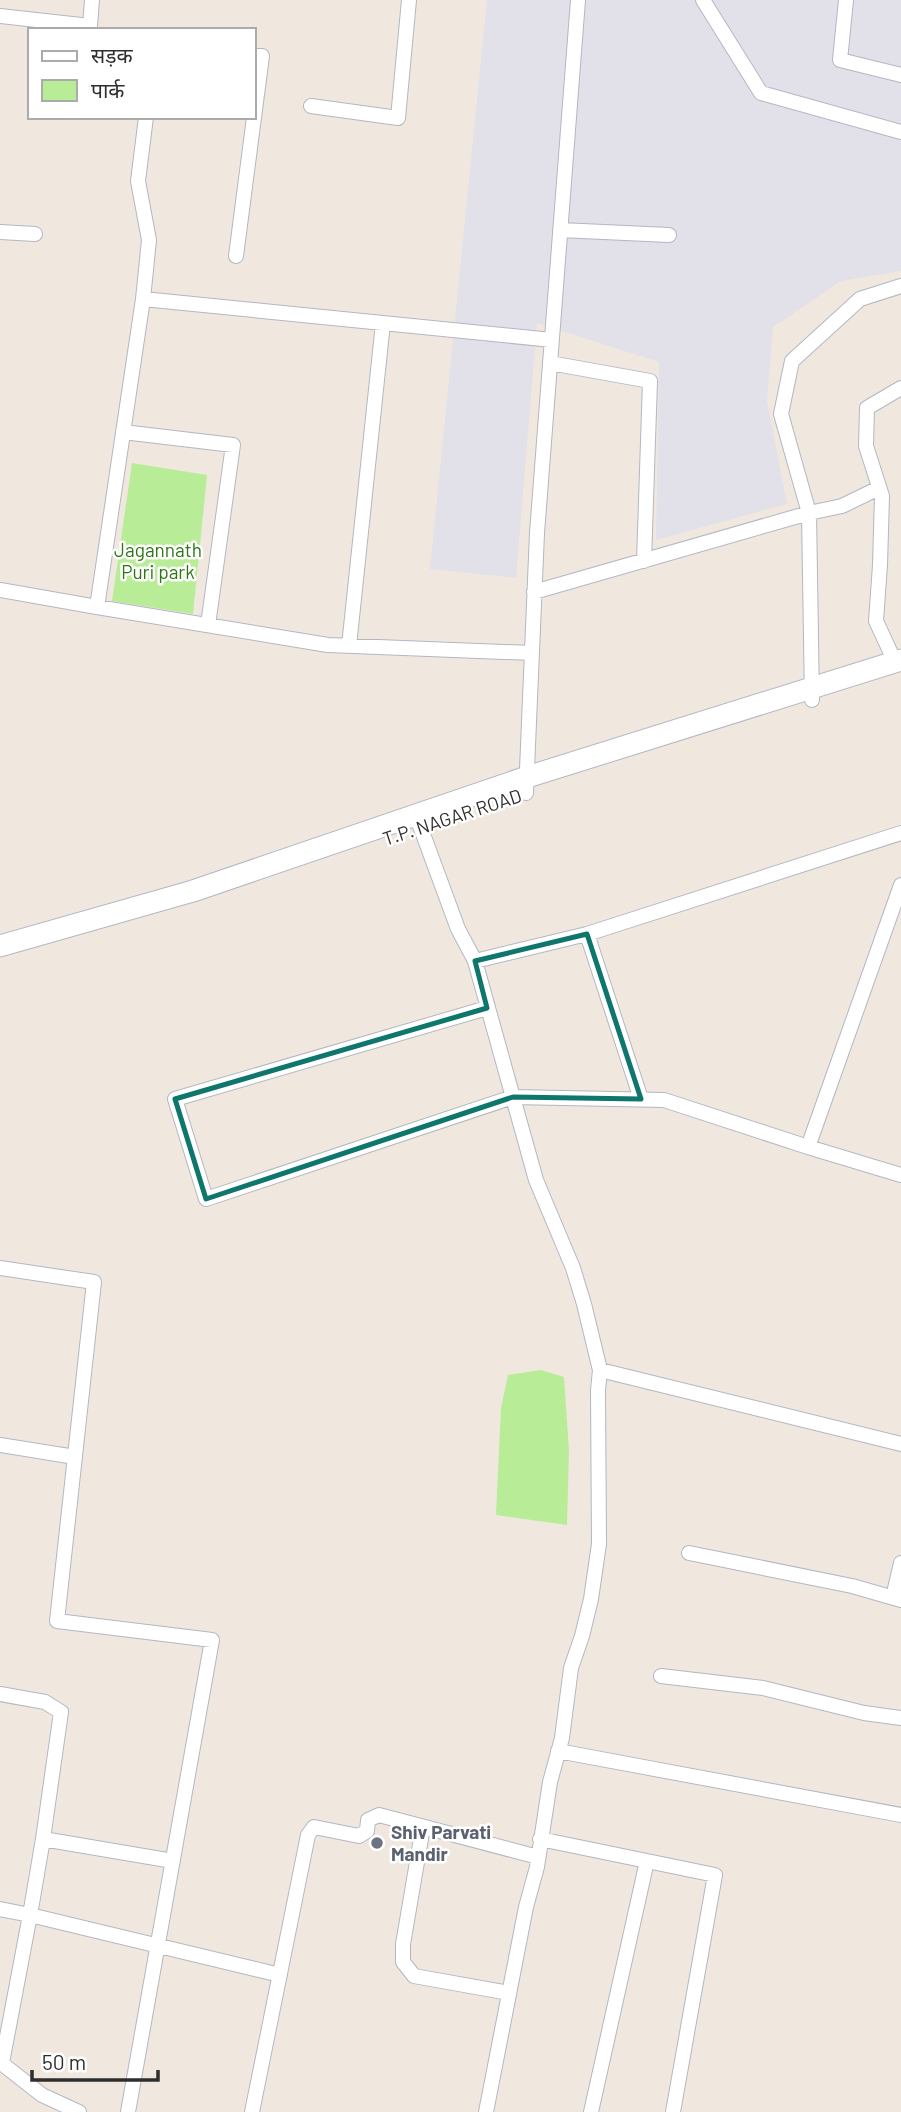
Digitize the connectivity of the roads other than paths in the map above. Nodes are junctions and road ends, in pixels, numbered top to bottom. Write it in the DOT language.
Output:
graph roads {
  1 [pos="92,0"];
  2 [pos="409,0"];
  3 [pos="578,0"];
  4 [pos="703,0"];
  5 [pos="846,0"];
  6 [pos="0,16"];
  7 [pos="256,56"];
  8 [pos="901,75"];
  9 [pos="256,102"];
  10 [pos="311,106"];
  11 [pos="146,119"];
  12 [pos="254,119"];
  13 [pos="901,132"];
  14 [pos="560,230"];
  15 [pos="0,232"];
  16 [pos="35,234"];
  17 [pos="669,234"];
  18 [pos="236,256"];
  19 [pos="901,286"];
  20 [pos="143,299"];
  21 [pos="383,323"];
  22 [pos="552,340"];
  23 [pos="550,363"];
  24 [pos="901,388"];
  25 [pos="123,432"];
  26 [pos="879,488"];
  27 [pos="809,513"];
  28 [pos="644,561"];
  29 [pos="0,590"];
  30 [pos="534,592"];
  31 [pos="97,607"];
  32 [pos="208,625"];
  33 [pos="349,646"];
  34 [pos="532,653"];
  35 [pos="899,664"];
  36 [pos="812,694"];
  37 [pos="526,785"];
  38 [pos="418,821"];
  39 [pos="901,833"];
  40 [pos="901,885"];
  41 [pos="587,934"];
  42 [pos="0,946"];
  43 [pos="0,956"];
  44 [pos="475,961"];
  45 [pos="487,1008"];
  46 [pos="513,1097"];
  47 [pos="641,1099"];
  48 [pos="808,1147"];
  49 [pos="901,1175"];
  50 [pos="0,1268"];
  51 [pos="600,1370"];
  52 [pos="901,1444"];
  53 [pos="0,1445"];
  54 [pos="75,1457"];
  55 [pos="689,1553"];
  56 [pos="901,1563"];
  57 [pos="897,1598"];
  58 [pos="662,1676"];
  59 [pos="0,1694"];
  60 [pos="901,1718"];
  61 [pos="558,1751"];
  62 [pos="901,1815"];
  63 [pos="423,1827"];
  64 [pos="43,1839"];
  65 [pos="540,1839"];
  66 [pos="538,1857"];
  67 [pos="173,1861"];
  68 [pos="647,1861"];
  69 [pos="0,1909"];
  70 [pos="30,1915"];
  71 [pos="158,1947"];
  72 [pos="280,1975"];
  73 [pos="509,1993"];
  74 [pos="1,2062"];
  75 [pos="79,2112"];
  76 [pos="128,2112"];
  77 [pos="252,2112"];
  78 [pos="486,2112"];
  79 [pos="591,2112"];
  80 [pos="673,2112"];
  1 -- 6 [label="street"];
  2 -- 10 [label="street"];
  3 -- 14 [label="street"];
  4 -- 13 [label="street"];
  5 -- 8 [label="street"];
  7 -- 9 [label="street"];
  11 -- 20 [label="street"];
  12 -- 18 [label="street"];
  14 -- 17 [label="street"];
  14 -- 22 [label="street"];
  15 -- 16 [label="street"];
  19 -- 27 [label="street"];
  20 -- 21 [label="street"];
  20 -- 25 [label="street"];
  21 -- 22 [label="street"];
  21 -- 33 [label="street"];
  22 -- 23 [label="street"];
  23 -- 28 [label="street"];
  23 -- 30 [label="street"];
  24 -- 26 [label="street"];
  25 -- 31 [label="street"];
  25 -- 32 [label="street"];
  26 -- 27 [label="street"];
  26 -- 35 [label="street"];
  27 -- 28 [label="street"];
  27 -- 36 [label="street"];
  28 -- 30 [label="street"];
  29 -- 31 [label="street"];
  30 -- 34 [label="street"];
  31 -- 32 [label="street"];
  32 -- 33 [label="street"];
  33 -- 34 [label="street"];
  34 -- 37 [label="street"];
  35 -- 36 [label="main road, T.P. NAGAR ROAD"];
  36 -- 37 [label="main road, T.P. NAGAR ROAD"];
  37 -- 38 [label="main road, T.P. NAGAR ROAD"];
  38 -- 42 [label="main road"];
  38 -- 43 [label="main road, T.P. NAGAR ROAD"];
  38 -- 44 [label="street"];
  39 -- 41 [label="street"];
  40 -- 48 [label="street"];
  41 -- 44 [label="street"];
  41 -- 47 [label="street"];
  44 -- 45 [label="street"];
  45 -- 46 [label="street"];
  45 -- 46 [label="street"];
  46 -- 47 [label="street"];
  46 -- 51 [label="street"];
  47 -- 48 [label="street"];
  48 -- 49 [label="street"];
  50 -- 54 [label="street"];
  51 -- 52 [label="street"];
  51 -- 61 [label="street"];
  53 -- 54 [label="street"];
  54 -- 67 [label="street"];
  55 -- 57 [label="street"];
  56 -- 57 [label="street"];
  58 -- 60 [label="street"];
  59 -- 64 [label="street"];
  61 -- 62 [label="street"];
  61 -- 65 [label="street"];
  63 -- 66 [label="street"];
  63 -- 72 [label="street"];
  63 -- 73 [label="street"];
  64 -- 67 [label="street"];
  64 -- 70 [label="street"];
  65 -- 66 [label="street"];
  65 -- 68 [label="street"];
  66 -- 73 [label="street"];
  67 -- 71 [label="street"];
  68 -- 79 [label="street"];
  68 -- 80 [label="street"];
  69 -- 70 [label="street"];
  70 -- 71 [label="street"];
  70 -- 74 [label="street"];
  71 -- 72 [label="street"];
  71 -- 76 [label="street"];
  72 -- 77 [label="street"];
  73 -- 78 [label="street"];
  74 -- 75 [label="street"];
}
